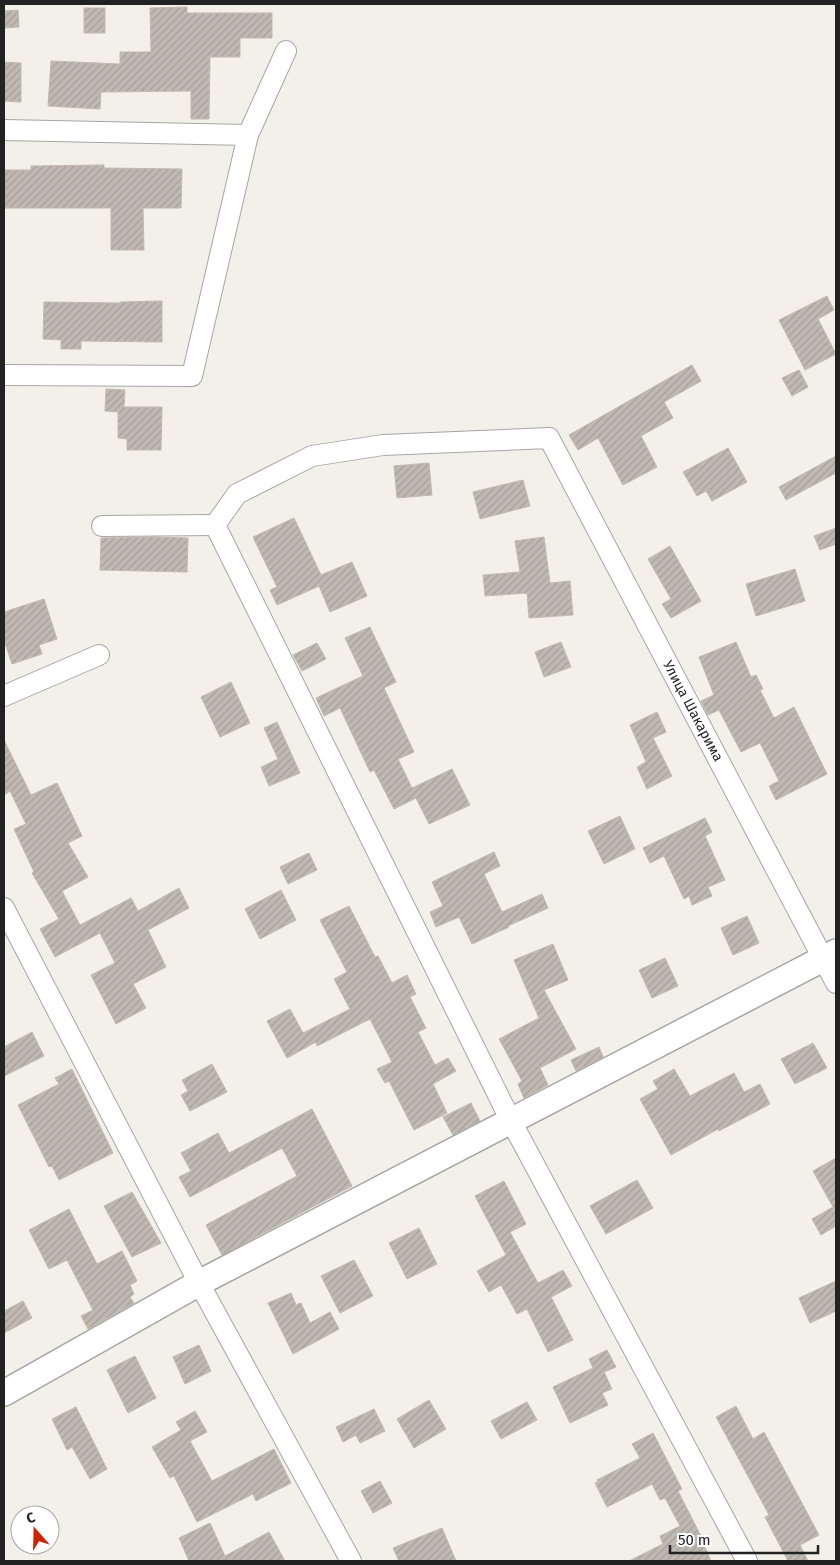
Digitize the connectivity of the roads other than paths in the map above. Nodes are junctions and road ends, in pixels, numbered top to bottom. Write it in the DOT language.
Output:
graph roads {
  1 [pos="286,51"];
  2 [pos="4,130"];
  3 [pos="248,135"];
  4 [pos="4,375"];
  5 [pos="216,525"];
  6 [pos="102,526"];
  7 [pos="99,655"];
  8 [pos="4,696"];
  9 [pos="4,908"];
  10 [pos="830,955"];
  11 [pos="836,984"];
  12 [pos="511,1121"];
  13 [pos="199,1283"];
  14 [pos="4,1393"];
  15 [pos="351,1561"];
  16 [pos="747,1561"];
  1 -- 3 [label="street"];
  2 -- 3 [label="street"];
  3 -- 4 [label="street"];
  5 -- 6 [label="street"];
  5 -- 10 [label="street, Улица Шакарима"];
  5 -- 12 [label="street"];
  7 -- 8 [label="street"];
  9 -- 13 [label="street"];
  10 -- 11 [label="street, Улица Шакарима"];
  10 -- 12 [label="street"];
  12 -- 13 [label="street"];
  12 -- 16 [label="street"];
  13 -- 14 [label="street"];
  13 -- 15 [label="street"];
}
